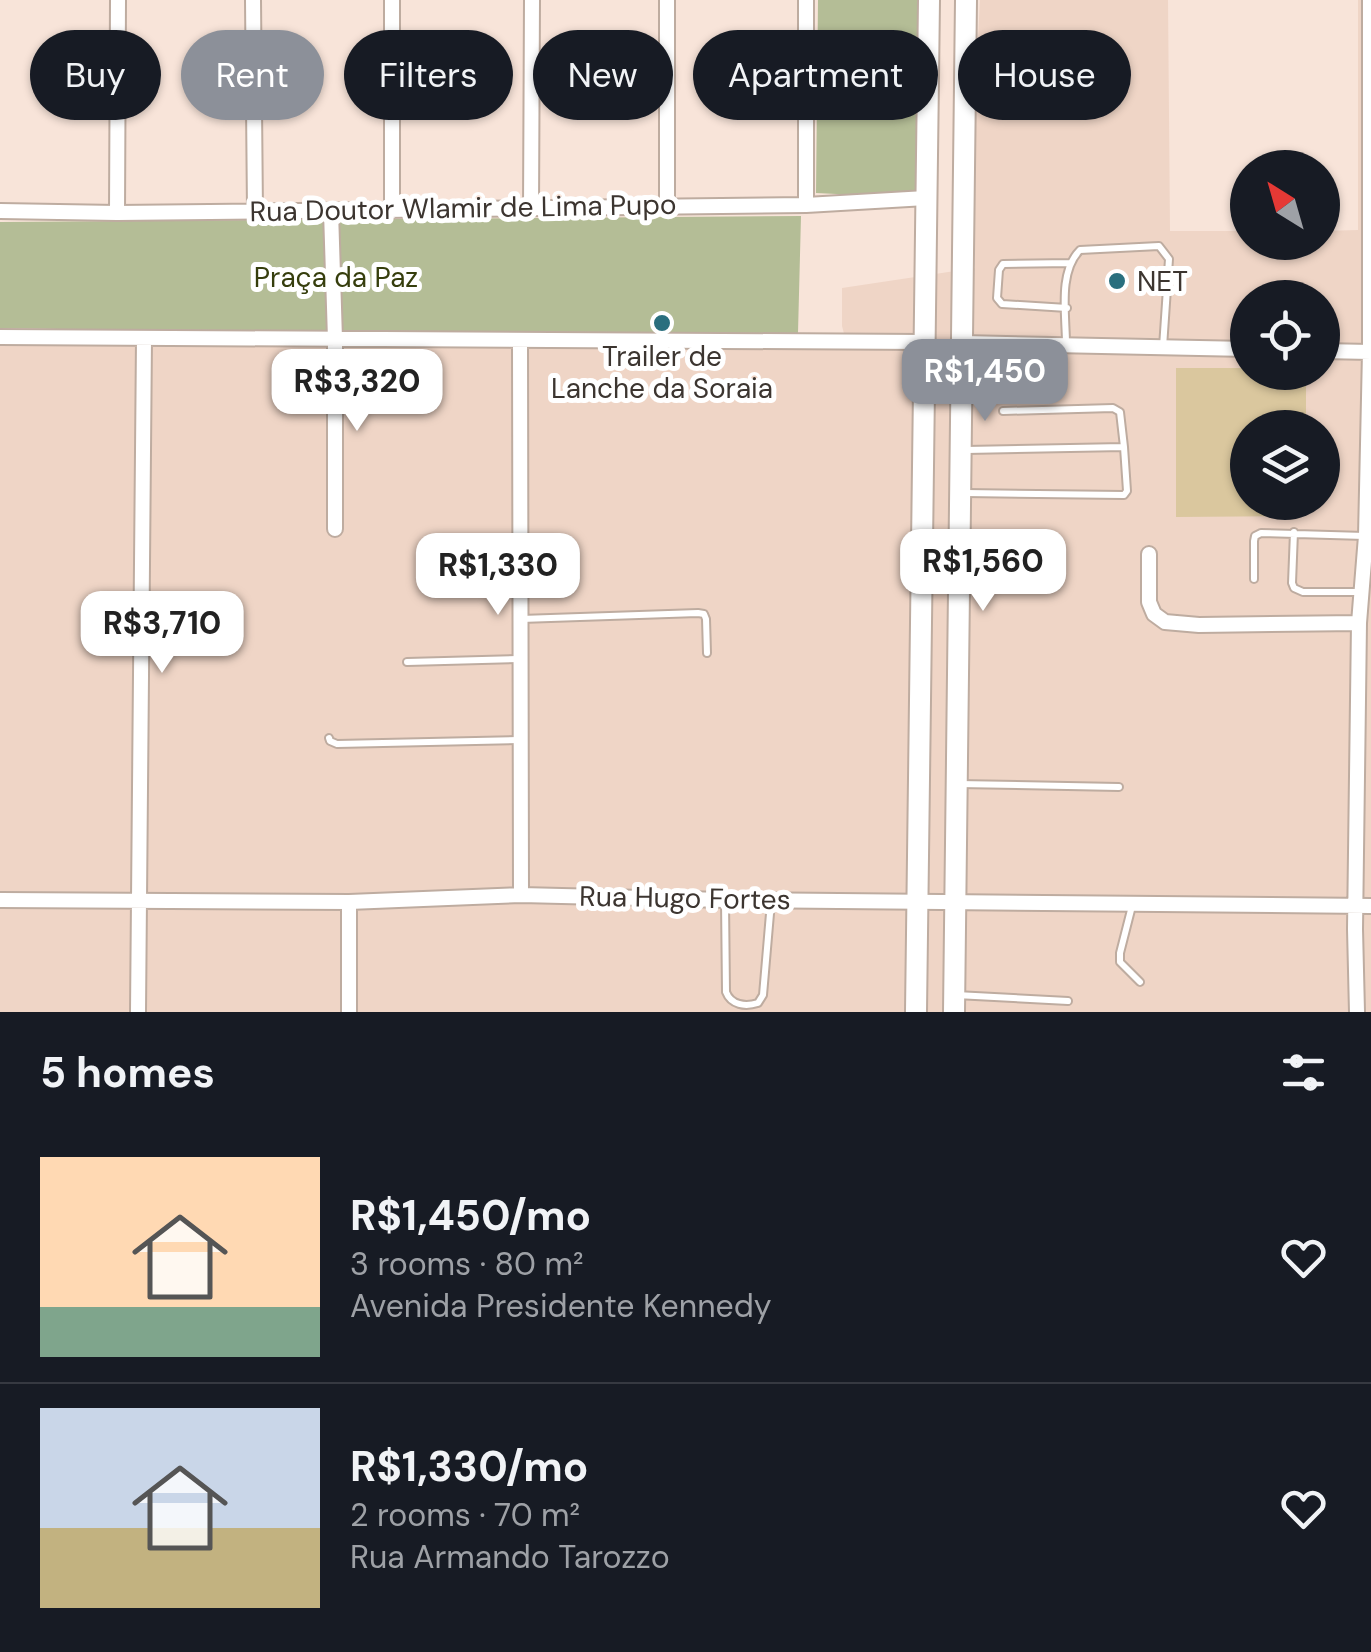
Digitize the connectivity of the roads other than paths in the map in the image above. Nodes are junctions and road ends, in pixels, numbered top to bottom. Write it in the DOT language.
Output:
graph roads {
  1 [pos="118,0"];
  2 [pos="252,0"];
  3 [pos="392,0"];
  4 [pos="532,0"];
  5 [pos="668,0"];
  6 [pos="806,0"];
  7 [pos="929,0"];
  8 [pos="966,0"];
  9 [pos="1370,0"];
  10 [pos="926,198"];
  11 [pos="806,205"];
  12 [pos="667,206"];
  13 [pos="962,206"];
  14 [pos="531,208"];
  15 [pos="392,210"];
  16 [pos="0,211"];
  17 [pos="255,211"];
  18 [pos="331,211"];
  19 [pos="117,214"];
  20 [pos="1071,262"];
  21 [pos="1066,308"];
  22 [pos="0,337"];
  23 [pos="144,339"];
  24 [pos="335,339"];
  25 [pos="520,341"];
  26 [pos="924,342"];
  27 [pos="961,343"];
  28 [pos="1066,345"];
  29 [pos="1163,348"];
  30 [pos="1230,349"];
  31 [pos="1340,351"];
  32 [pos="1371,352"];
  33 [pos="1003,412"];
  34 [pos="1124,447"];
  35 [pos="960,450"];
  36 [pos="959,493"];
  37 [pos="335,529"];
  38 [pos="1294,532"];
  39 [pos="1366,536"];
  40 [pos="1149,554"];
  41 [pos="921,572"];
  42 [pos="958,573"];
  43 [pos="1254,580"];
  44 [pos="1362,592"];
  45 [pos="520,619"];
  46 [pos="1360,624"];
  47 [pos="707,653"];
  48 [pos="520,659"];
  49 [pos="407,662"];
  50 [pos="329,738"];
  51 [pos="520,740"];
  52 [pos="957,784"];
  53 [pos="1119,787"];
  54 [pos="521,895"];
  55 [pos="0,900"];
  56 [pos="725,900"];
  57 [pos="771,900"];
  58 [pos="138,902"];
  59 [pos="349,902"];
  60 [pos="917,902"];
  61 [pos="954,902"];
  62 [pos="1132,905"];
  63 [pos="1364,906"];
  64 [pos="1140,982"];
  65 [pos="1068,1001"];
  66 [pos="954,1004"];
  67 [pos="138,1012"];
  68 [pos="349,1012"];
  69 [pos="916,1012"];
  70 [pos="1357,1012"];
  1 -- 19 [label="street"];
  2 -- 17 [label="street"];
  3 -- 15 [label="street"];
  4 -- 14 [label="street"];
  5 -- 12 [label="street"];
  6 -- 11 [label="street"];
  7 -- 10 [label="main road"];
  8 -- 13 [label="main road"];
  9 -- 32 [label="street"];
  10 -- 11 [label="street, Rua Doutor Wlamir de Lima Pupo"];
  10 -- 13 [label="main road"];
  10 -- 26 [label="main road"];
  11 -- 12 [label="street, Rua Doutor Wlamir de Lima Pupo"];
  12 -- 14 [label="street, Rua Doutor Wlamir de Lima Pupo"];
  13 -- 27 [label="main road"];
  14 -- 15 [label="street, Rua Doutor Wlamir de Lima Pupo"];
  15 -- 18 [label="street, Rua Doutor Wlamir de Lima Pupo"];
  16 -- 19 [label="street, Rua Doutor Wlamir de Lima Pupo"];
  17 -- 18 [label="street, Rua Doutor Wlamir de Lima Pupo"];
  17 -- 19 [label="street, Rua Doutor Wlamir de Lima Pupo"];
  18 -- 24 [label="street"];
  20 -- 21 [label="lane"];
  20 -- 21 [label="lane"];
  20 -- 29 [label="lane"];
  21 -- 28 [label="lane"];
  22 -- 23 [label="street"];
  23 -- 24 [label="street"];
  23 -- 58 [label="street"];
  24 -- 25 [label="street"];
  24 -- 37 [label="street"];
  25 -- 26 [label="street"];
  25 -- 45 [label="street"];
  26 -- 27 [label="main road"];
  26 -- 41 [label="main road"];
  27 -- 28 [label="street"];
  27 -- 35 [label="main road"];
  28 -- 29 [label="street"];
  29 -- 30 [label="street"];
  31 -- 32 [label="street"];
  32 -- 39 [label="street"];
  33 -- 34 [label="lane"];
  34 -- 35 [label="lane"];
  34 -- 36 [label="lane"];
  35 -- 36 [label="main road"];
  36 -- 42 [label="main road"];
  38 -- 39 [label="lane"];
  38 -- 43 [label="lane"];
  38 -- 44 [label="lane"];
  39 -- 44 [label="street"];
  40 -- 46 [label="street"];
  41 -- 42 [label="main road"];
  41 -- 60 [label="main road"];
  42 -- 52 [label="main road"];
  44 -- 46 [label="street"];
  45 -- 47 [label="lane"];
  45 -- 48 [label="street"];
  46 -- 63 [label="street"];
  48 -- 49 [label="lane"];
  48 -- 51 [label="street"];
  50 -- 51 [label="lane"];
  51 -- 54 [label="street"];
  52 -- 53 [label="lane"];
  52 -- 61 [label="main road"];
  54 -- 56 [label="street, Rua Hugo Fortes"];
  54 -- 59 [label="street, Rua Hugo Fortes"];
  55 -- 58 [label="street, Rua Hugo Fortes"];
  56 -- 57 [label="street, Rua Hugo Fortes"];
  56 -- 57 [label="lane"];
  57 -- 60 [label="street, Rua Hugo Fortes"];
  58 -- 59 [label="street, Rua Hugo Fortes"];
  58 -- 67 [label="street"];
  59 -- 68 [label="street"];
  60 -- 61 [label="street, Rua Hugo Fortes"];
  60 -- 69 [label="main road"];
  61 -- 62 [label="street, Rua Hugo Fortes"];
  61 -- 66 [label="main road"];
  62 -- 63 [label="street, Rua Hugo Fortes"];
  62 -- 64 [label="lane"];
  63 -- 70 [label="street"];
  65 -- 66 [label="lane"];
}
